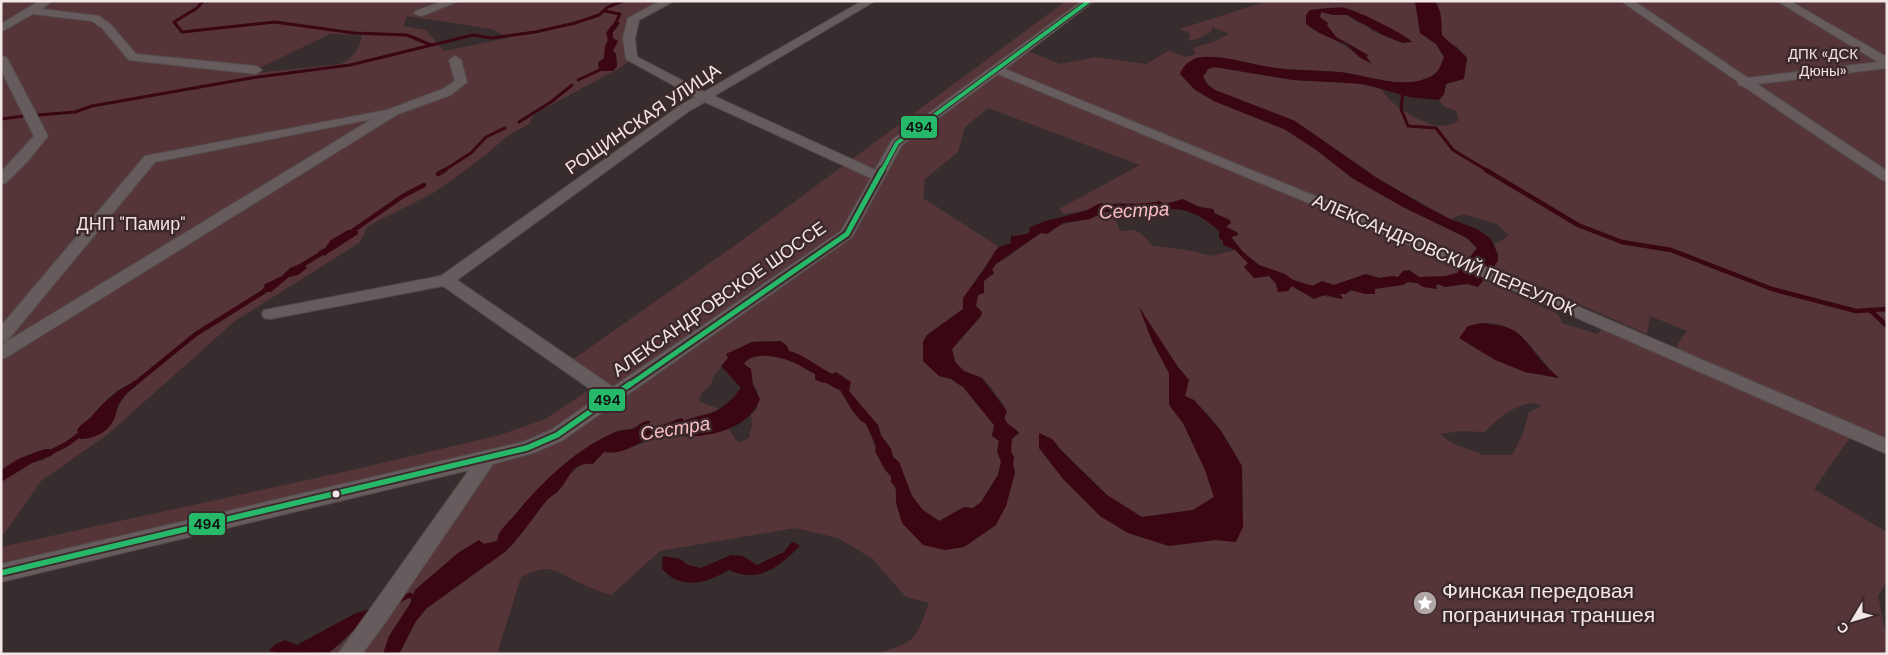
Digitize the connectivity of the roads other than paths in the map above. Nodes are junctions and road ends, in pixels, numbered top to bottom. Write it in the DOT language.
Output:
graph roads {
  1 [pos="47,1"];
  2 [pos="454,1"];
  3 [pos="669,1"];
  4 [pos="870,1"];
  5 [pos="1089,1"];
  6 [pos="1626,1"];
  7 [pos="1782,1"];
  8 [pos="31,11"];
  9 [pos="420,13"];
  10 [pos="1,29"];
  11 [pos="1,58"];
  12 [pos="455,60"];
  13 [pos="1887,63"];
  14 [pos="256,70"];
  15 [pos="998,70"];
  16 [pos="1743,82"];
  17 [pos="705,97"];
  18 [pos="394,111"];
  19 [pos="878,176"];
  20 [pos="1887,176"];
  21 [pos="1,180"];
  22 [pos="1432,249"];
  23 [pos="446,280"];
  24 [pos="270,314"];
  25 [pos="1,338"];
  26 [pos="1,354"];
  27 [pos="614,397"];
  28 [pos="1887,448"];
  29 [pos="487,458"];
  30 [pos="1,573"];
  31 [pos="349,654"];
  1 -- 8 [label="street"];
  2 -- 9 [label="street"];
  3 -- 17 [label="street"];
  4 -- 17 [label="street, РОЩИНСКАЯ УЛИЦА"];
  5 -- 15 [label="street, АЛЕКСАНДРОВСКОЕ ШОССЕ"];
  6 -- 16 [label="street"];
  7 -- 13 [label="street"];
  8 -- 10 [label="street"];
  8 -- 14 [label="street"];
  11 -- 21 [label="street"];
  12 -- 18 [label="street"];
  13 -- 16 [label="street"];
  15 -- 19 [label="street, АЛЕКСАНДРОВСКОЕ ШОССЕ"];
  15 -- 22 [label="street, АЛЕКСАНДРОВСКИЙ ПЕРЕУЛОК"];
  16 -- 20 [label="street"];
  17 -- 19 [label="street"];
  17 -- 23 [label="street, РОЩИНСКАЯ УЛИЦА"];
  18 -- 25 [label="street"];
  18 -- 26 [label="street"];
  19 -- 27 [label="street, АЛЕКСАНДРОВСКОЕ ШОССЕ"];
  22 -- 28 [label="street, АЛЕКСАНДРОВСКИЙ ПЕРЕУЛОК"];
  23 -- 24 [label="street"];
  23 -- 27 [label="street"];
  27 -- 29 [label="street, АЛЕКСАНДРОВСКОЕ ШОССЕ"];
  29 -- 30 [label="street, АЛЕКСАНДРОВСКОЕ ШОССЕ"];
  29 -- 31 [label="street"];
}
